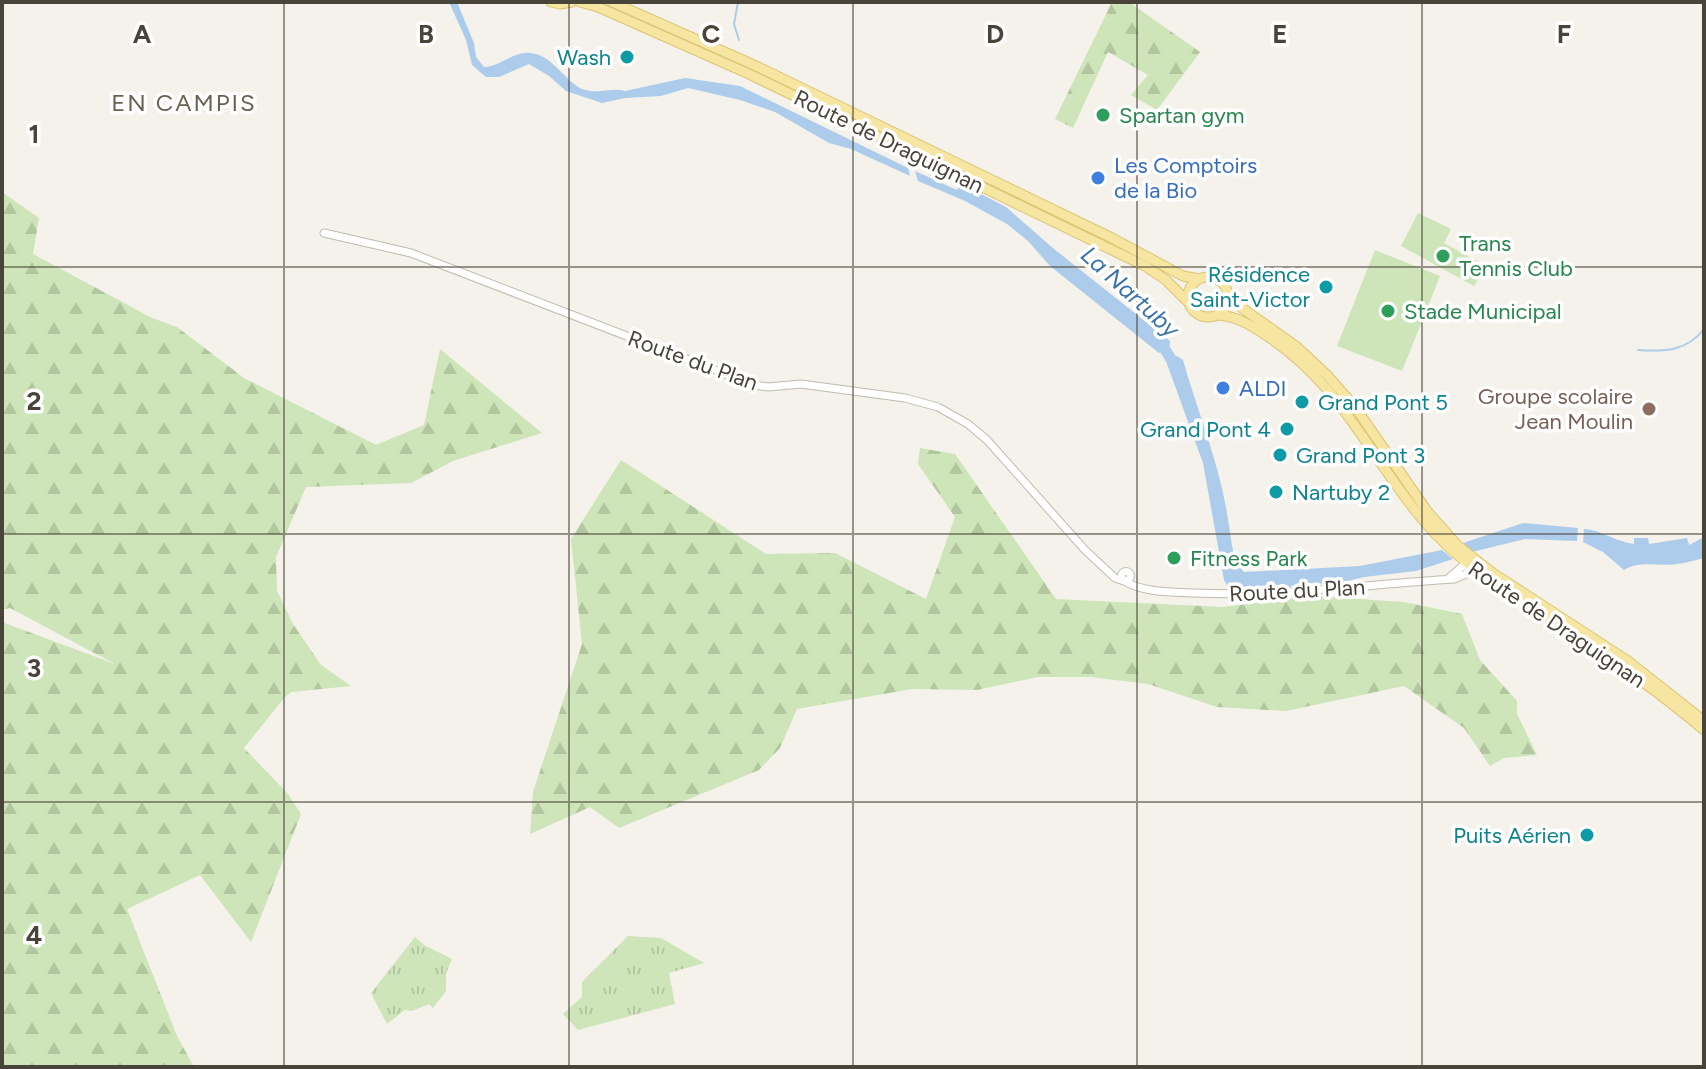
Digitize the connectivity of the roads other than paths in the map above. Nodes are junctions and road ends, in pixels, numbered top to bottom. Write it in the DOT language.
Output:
graph roads {
  1 [pos="551,2"];
  2 [pos="572,2"];
  3 [pos="580,2"];
  4 [pos="612,2"];
  5 [pos="324,233"];
  6 [pos="1199,279"];
  7 [pos="1228,298"];
  8 [pos="1187,301"];
  9 [pos="1218,315"];
  10 [pos="1452,546"];
  11 [pos="1468,561"];
  12 [pos="1704,721"];
  13 [pos="1704,730"];
  1 -- 2 [label="main road"];
  3 -- 8 [label="main road, Route de Draguignan"];
  4 -- 6 [label="main road, Route de Draguignan"];
  5 -- 11 [label="street, Route du Plan"];
  6 -- 7 [label="main road"];
  6 -- 8 [label="main road"];
  7 -- 9 [label="main road"];
  7 -- 10 [label="main road, Route de Draguignan"];
  8 -- 9 [label="main road"];
  9 -- 10 [label="main road, Route de Draguignan"];
  10 -- 11 [label="main road, Route de Draguignan"];
  11 -- 12 [label="main road, Route de Draguignan"];
  11 -- 13 [label="main road, Route de Draguignan"];
}
